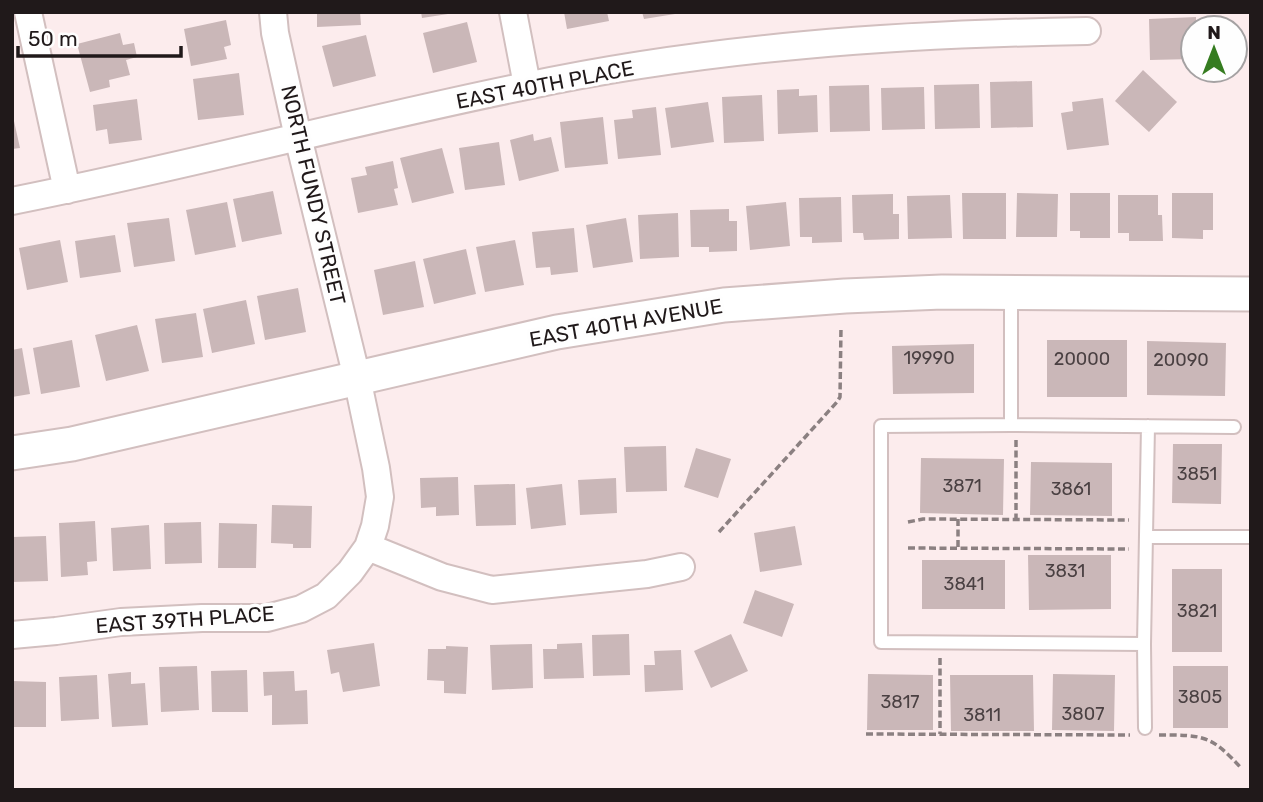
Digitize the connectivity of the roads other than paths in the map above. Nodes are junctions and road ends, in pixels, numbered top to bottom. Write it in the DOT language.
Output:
graph roads {
  1 [pos="28,12"];
  2 [pos="273,12"];
  3 [pos="513,12"];
  4 [pos="980,23"];
  5 [pos="1087,32"];
  6 [pos="527,85"];
  7 [pos="298,137"];
  8 [pos="67,190"];
  9 [pos="12,201"];
  10 [pos="1010,292"];
  11 [pos="1251,294"];
  12 [pos="357,378"];
  13 [pos="1011,425"];
  14 [pos="1148,426"];
  15 [pos="1234,427"];
  16 [pos="12,453"];
  17 [pos="1147,537"];
  18 [pos="1251,537"];
  19 [pos="368,547"];
  20 [pos="681,567"];
  21 [pos="12,635"];
  22 [pos="1144,644"];
  23 [pos="1147,733"];
  1 -- 8 [label="street"];
  2 -- 7 [label="street, NORTH FUNDY STREET"];
  3 -- 6 [label="street"];
  4 -- 5 [label="street, EAST 40TH PLACE"];
  4 -- 6 [label="street, EAST 40TH PLACE"];
  6 -- 7 [label="street, EAST 40TH PLACE"];
  7 -- 8 [label="street, EAST 40TH PLACE"];
  7 -- 12 [label="street, NORTH FUNDY STREET"];
  8 -- 9 [label="street, EAST 40TH PLACE"];
  10 -- 11 [label="street, EAST 40TH AVENUE"];
  10 -- 12 [label="street, EAST 40TH AVENUE"];
  10 -- 13 [label="lane"];
  12 -- 16 [label="street, EAST 40TH AVENUE"];
  12 -- 19 [label="street, EAST 39TH PLACE"];
  13 -- 14 [label="lane"];
  13 -- 22 [label="lane"];
  14 -- 15 [label="lane"];
  14 -- 17 [label="lane"];
  17 -- 18 [label="lane"];
  17 -- 22 [label="lane"];
  19 -- 20 [label="street"];
  19 -- 21 [label="street, EAST 39TH PLACE"];
  22 -- 23 [label="lane"];
}
